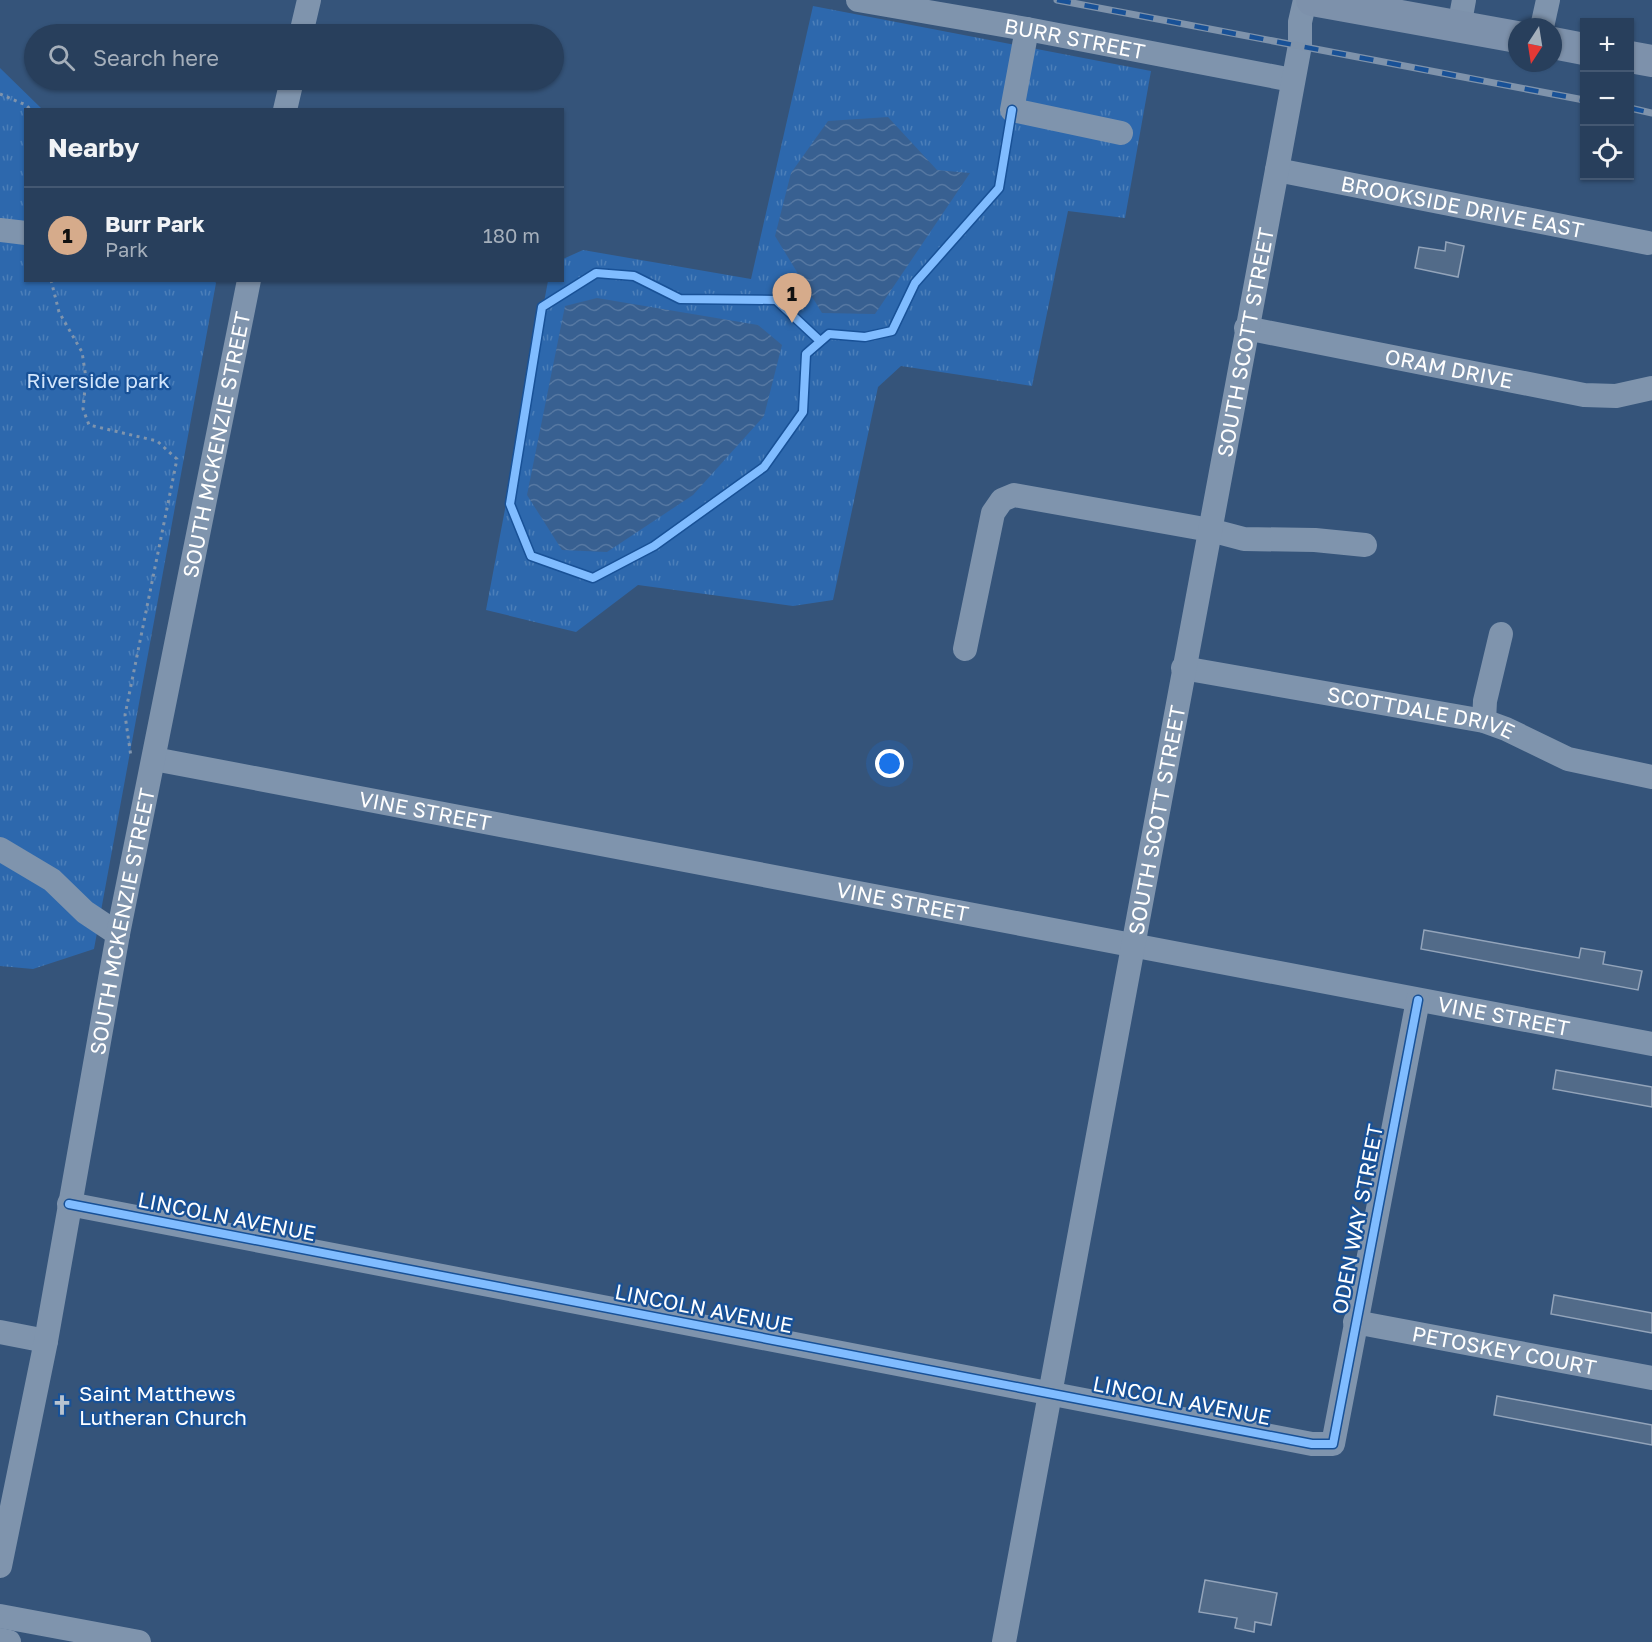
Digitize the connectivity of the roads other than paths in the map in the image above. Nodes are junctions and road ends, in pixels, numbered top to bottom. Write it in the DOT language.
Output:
graph roads {
  1 [pos="309,0"];
  2 [pos="858,0"];
  3 [pos="1305,0"];
  4 [pos="1312,0"];
  5 [pos="1548,0"];
  6 [pos="1462,13"];
  7 [pos="1544,18"];
  8 [pos="303,24"];
  9 [pos="1027,29"];
  10 [pos="1508,33"];
  11 [pos="1562,45"];
  12 [pos="1580,48"];
  13 [pos="1634,58"];
  14 [pos="1652,61"];
  15 [pos="1292,80"];
  16 [pos="290,90"];
  17 [pos="285,108"];
  18 [pos="1121,134"];
  19 [pos="1277,170"];
  20 [pos="0,230"];
  21 [pos="24,233"];
  22 [pos="1648,243"];
  23 [pos="249,282"];
  24 [pos="1246,328"];
  25 [pos="1652,388"];
  26 [pos="1210,530"];
  27 [pos="1365,545"];
  28 [pos="1501,634"];
  29 [pos="965,649"];
  30 [pos="1183,668"];
  31 [pos="1484,721"];
  32 [pos="143,762"];
  33 [pos="1652,777"];
  34 [pos="0,849"];
  35 [pos="118,934"];
  36 [pos="1133,946"];
  37 [pos="1418,1000"];
  38 [pos="1652,1044"];
  39 [pos="69,1204"];
  40 [pos="1356,1322"];
  41 [pos="0,1332"];
  42 [pos="45,1341"];
  43 [pos="1652,1378"];
  44 [pos="1050,1393"];
  45 [pos="1333,1444"];
  46 [pos="0,1566"];
  47 [pos="0,1616"];
  48 [pos="0,1640"];
  49 [pos="9,1642"];
  50 [pos="138,1642"];
  51 [pos="1004,1642"];
  1 -- 8 [label="street"];
  2 -- 9 [label="street, BURR STREET"];
  3 -- 15 [label="street, SOUTH SCOTT STREET"];
  4 -- 6 [label="main road"];
  5 -- 7 [label="street"];
  6 -- 10 [label="main road"];
  9 -- 15 [label="street, BURR STREET"];
  9 -- 18 [label="street"];
  11 -- 12 [label="main road"];
  13 -- 14 [label="main road"];
  15 -- 19 [label="street, SOUTH SCOTT STREET"];
  16 -- 17 [label="street"];
  19 -- 22 [label="street, BROOKSIDE DRIVE EAST"];
  19 -- 24 [label="street, SOUTH SCOTT STREET"];
  20 -- 21 [label="street"];
  23 -- 32 [label="street, SOUTH MCKENZIE STREET"];
  24 -- 25 [label="street, ORAM DRIVE"];
  24 -- 26 [label="street, SOUTH SCOTT STREET"];
  26 -- 27 [label="street"];
  26 -- 29 [label="street"];
  26 -- 30 [label="street, SOUTH SCOTT STREET"];
  28 -- 31 [label="street"];
  30 -- 31 [label="street, SCOTTDALE DRIVE"];
  30 -- 36 [label="street, SOUTH SCOTT STREET"];
  31 -- 33 [label="street, SCOTTDALE DRIVE"];
  32 -- 35 [label="street, SOUTH MCKENZIE STREET"];
  32 -- 36 [label="street, VINE STREET"];
  34 -- 35 [label="street"];
  35 -- 39 [label="street, SOUTH MCKENZIE STREET"];
  36 -- 37 [label="street, VINE STREET"];
  36 -- 44 [label="street, SOUTH SCOTT STREET"];
  37 -- 38 [label="street, VINE STREET"];
  37 -- 40 [label="street, ODEN WAY STREET"];
  39 -- 42 [label="street, SOUTH MCKENZIE STREET"];
  39 -- 44 [label="street, LINCOLN AVENUE"];
  40 -- 43 [label="street, PETOSKEY COURT"];
  40 -- 45 [label="street, ODEN WAY STREET"];
  41 -- 42 [label="street"];
  42 -- 46 [label="street, SOUTH MCKENZIE STREET"];
  44 -- 45 [label="street, LINCOLN AVENUE"];
  44 -- 51 [label="street, SOUTH SCOTT STREET"];
  47 -- 50 [label="street"];
  48 -- 49 [label="street"];
}
